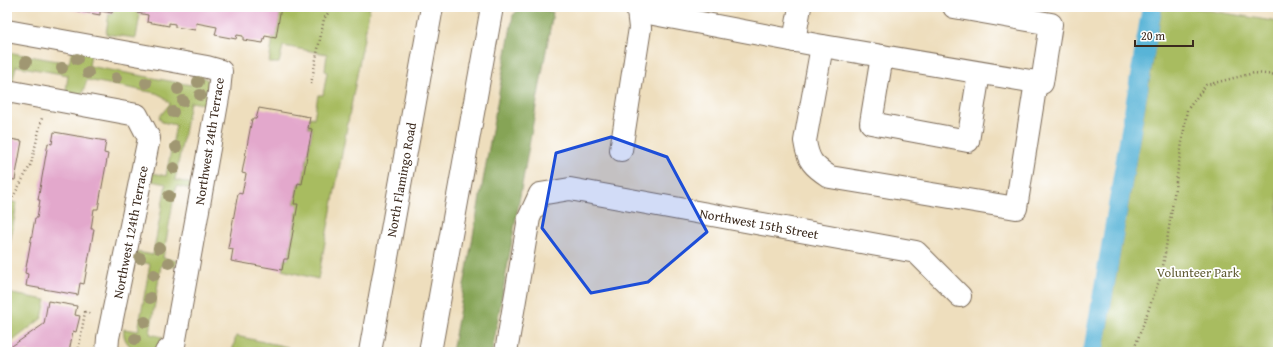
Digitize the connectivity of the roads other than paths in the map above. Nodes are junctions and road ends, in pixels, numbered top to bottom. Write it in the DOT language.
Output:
graph roads {
  1 [pos="432,7"];
  2 [pos="492,7"];
  3 [pos="800,7"];
  4 [pos="954,7"];
  5 [pos="637,9"];
  6 [pos="7,31"];
  7 [pos="794,40"];
  8 [pos="822,46"];
  9 [pos="882,56"];
  10 [pos="979,73"];
  11 [pos="1036,82"];
  12 [pos="7,91"];
  13 [pos="621,150"];
  14 [pos="960,296"];
  15 [pos="107,352"];
  16 [pos="166,352"];
  17 [pos="370,352"];
  18 [pos="430,352"];
  19 [pos="506,352"];
  1 -- 17 [label="main road, North Flamingo Road"];
  2 -- 18 [label="main road"];
  3 -- 7 [label="main road"];
  4 -- 11 [label="main road"];
  5 -- 7 [label="main road"];
  5 -- 13 [label="main road"];
  6 -- 16 [label="main road, Northwest 24th Terrace"];
  7 -- 8 [label="main road"];
  8 -- 9 [label="main road"];
  8 -- 11 [label="main road"];
  9 -- 10 [label="main road"];
  9 -- 10 [label="main road"];
  10 -- 11 [label="main road"];
  12 -- 15 [label="main road, Northwest 124th Terrace"];
  14 -- 19 [label="main road, Northwest 15th Street"];
}
